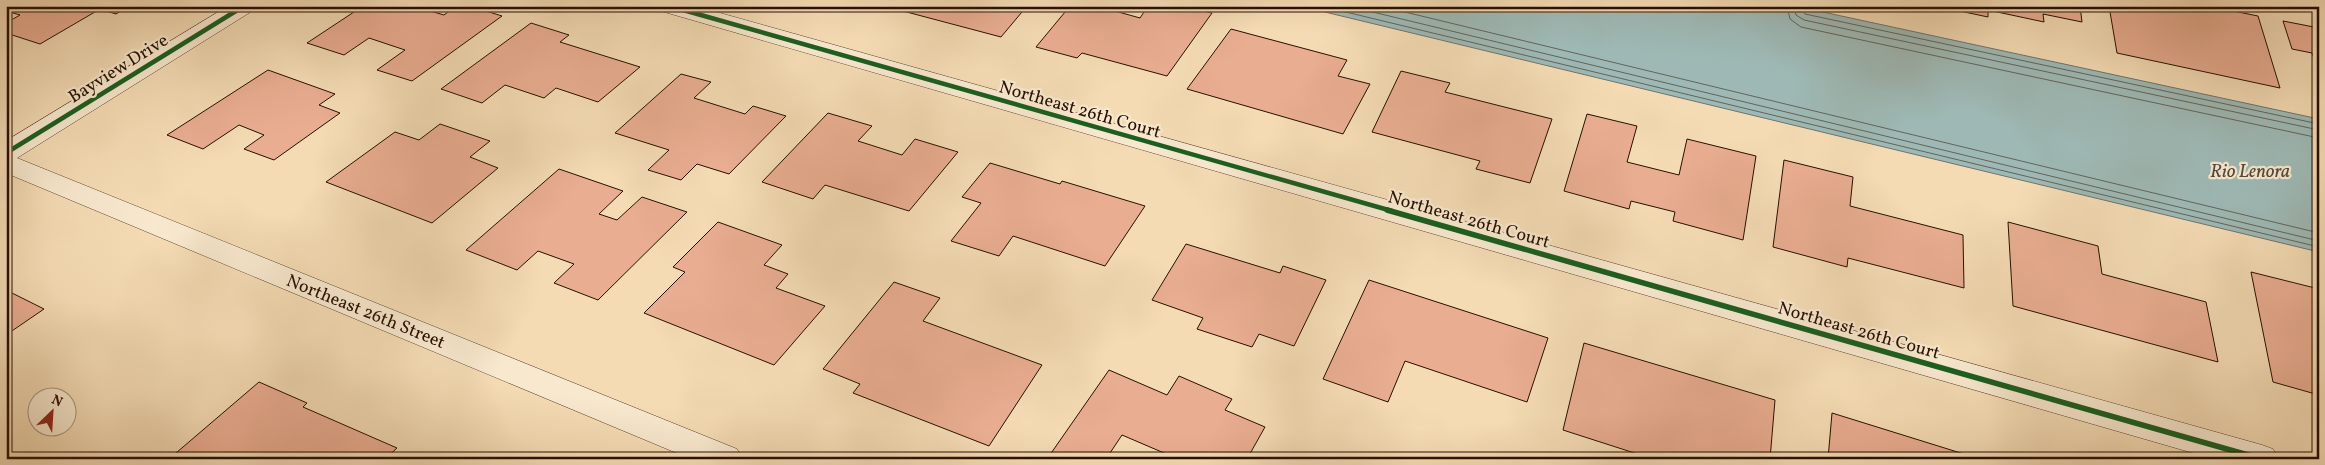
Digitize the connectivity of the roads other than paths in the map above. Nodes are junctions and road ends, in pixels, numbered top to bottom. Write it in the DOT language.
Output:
graph roads {
  1 [pos="244,6"];
  2 [pos="669,6"];
  3 [pos="6,153"];
  4 [pos="6,163"];
  5 [pos="726,459"];
  6 [pos="2262,459"];
  1 -- 3 [label="street, Bayview Drive"];
  2 -- 6 [label="street, Northeast 26th Court"];
  4 -- 5 [label="street, Northeast 26th Street"];
}
